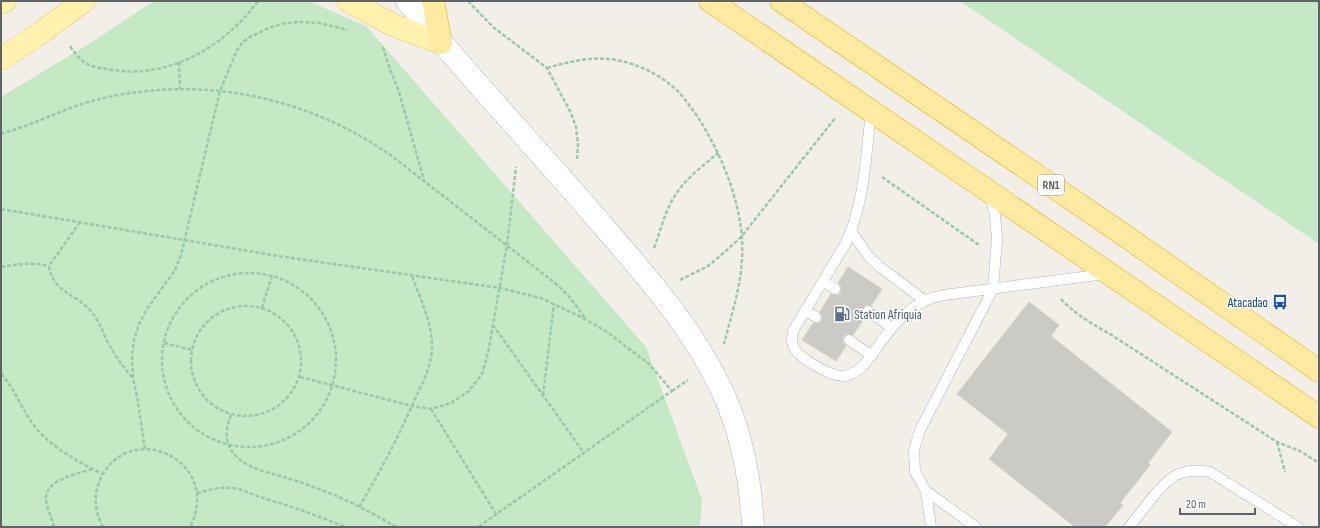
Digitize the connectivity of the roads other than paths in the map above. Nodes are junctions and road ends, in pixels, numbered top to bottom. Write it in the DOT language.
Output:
graph roads {
  1 [pos="5,1"];
  2 [pos="348,1"];
  3 [pos="407,1"];
  4 [pos="433,1"];
  5 [pos="710,1"];
  6 [pos="781,1"];
  7 [pos="1,3"];
  8 [pos="84,3"];
  9 [pos="441,43"];
  10 [pos="1,59"];
  11 [pos="871,111"];
  12 [pos="989,191"];
  13 [pos="851,231"];
  14 [pos="1109,273"];
  15 [pos="823,281"];
  16 [pos="835,289"];
  17 [pos="993,290"];
  18 [pos="924,300"];
  19 [pos="805,310"];
  20 [pos="868,311"];
  21 [pos="816,317"];
  22 [pos="892,328"];
  23 [pos="849,340"];
  24 [pos="872,356"];
  25 [pos="1319,371"];
  26 [pos="1319,416"];
  27 [pos="926,491"];
  28 [pos="753,527"];
  29 [pos="931,527"];
  30 [pos="976,527"];
  31 [pos="1129,527"];
  32 [pos="1298,527"];
  1 -- 7 [label="main road"];
  2 -- 9 [label="main road"];
  3 -- 9 [label="street"];
  4 -- 9 [label="highway"];
  5 -- 11 [label="highway"];
  6 -- 25 [label="highway, RN1"];
  8 -- 10 [label="main road"];
  9 -- 28 [label="street"];
  11 -- 12 [label="highway"];
  11 -- 13 [label="lane"];
  12 -- 14 [label="highway"];
  12 -- 17 [label="lane"];
  13 -- 15 [label="lane"];
  13 -- 18 [label="lane"];
  14 -- 17 [label="lane"];
  14 -- 26 [label="highway"];
  15 -- 16 [label="lane"];
  15 -- 19 [label="lane"];
  17 -- 18 [label="lane"];
  17 -- 27 [label="lane"];
  18 -- 22 [label="lane"];
  19 -- 21 [label="lane"];
  19 -- 24 [label="lane"];
  20 -- 22 [label="lane"];
  22 -- 24 [label="lane"];
  23 -- 24 [label="lane"];
  27 -- 29 [label="lane"];
  27 -- 30 [label="lane"];
  31 -- 32 [label="lane"];
}
